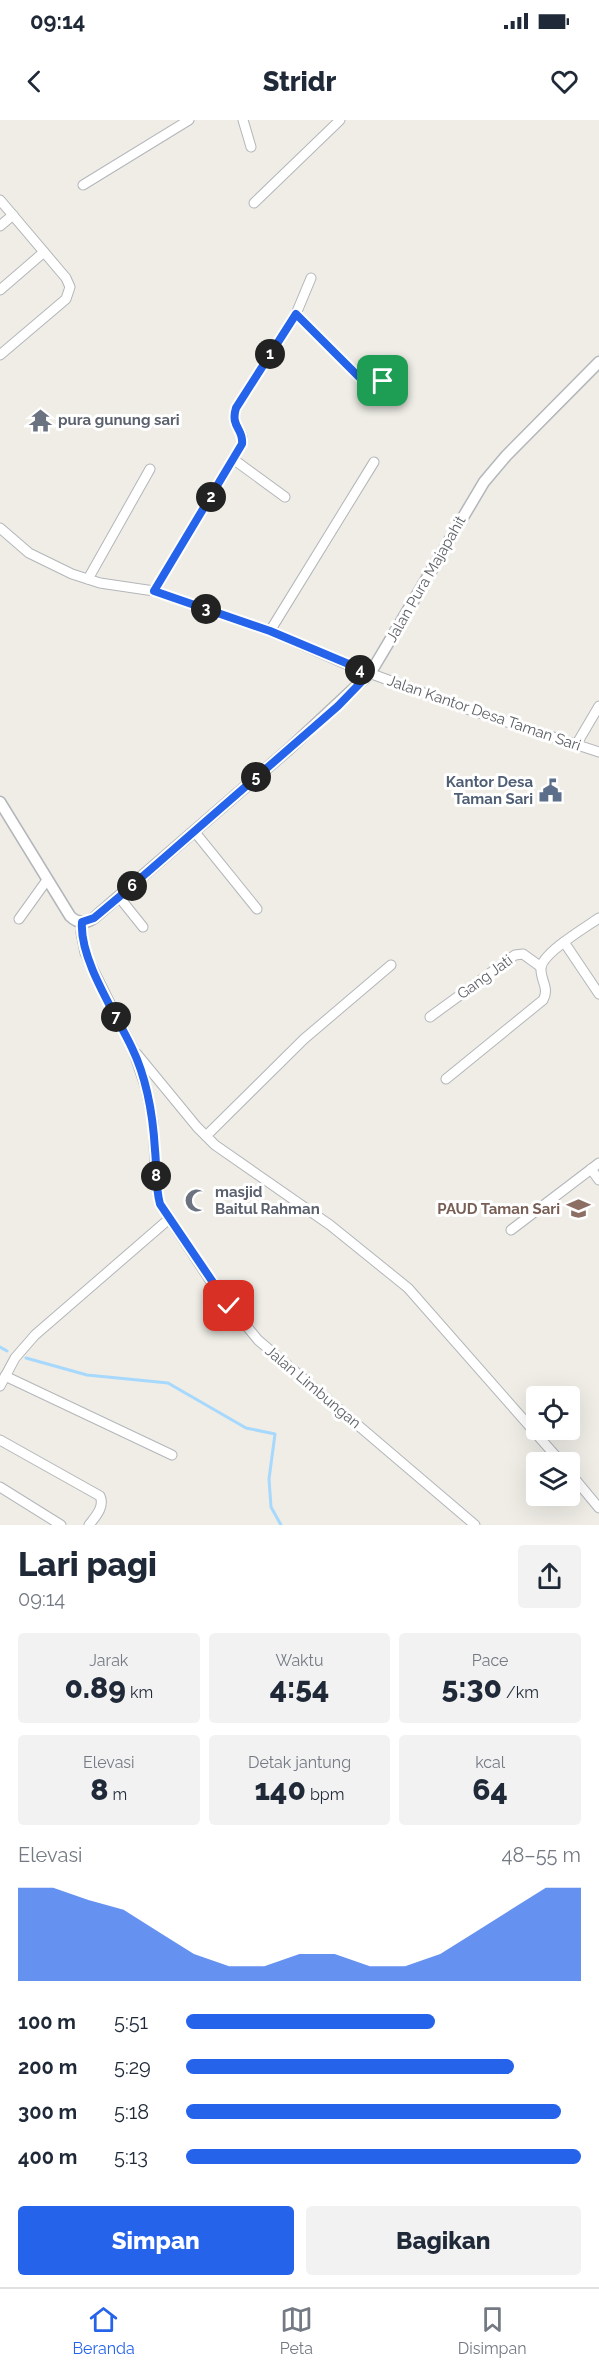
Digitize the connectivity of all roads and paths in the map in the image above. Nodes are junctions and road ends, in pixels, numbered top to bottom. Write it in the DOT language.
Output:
graph roads {
  1 [pos="189,120"];
  2 [pos="243,120"];
  3 [pos="340,120"];
  4 [pos="251,147"];
  5 [pos="83,185"];
  6 [pos="0,200"];
  7 [pos="254,203"];
  8 [pos="13,215"];
  9 [pos="0,226"];
  10 [pos="44,252"];
  11 [pos="311,278"];
  12 [pos="0,290"];
  13 [pos="296,314"];
  14 [pos="2,348"];
  15 [pos="599,362"];
  16 [pos="399,366"];
  17 [pos="233,459"];
  18 [pos="374,462"];
  19 [pos="150,469"];
  20 [pos="285,497"];
  21 [pos="0,528"];
  22 [pos="88,579"];
  23 [pos="154,591"];
  24 [pos="270,631"];
  25 [pos="370,673"];
  26 [pos="599,706"];
  27 [pos="576,745"];
  28 [pos="599,752"];
  29 [pos="0,802"];
  30 [pos="194,831"];
  31 [pos="47,880"];
  32 [pos="119,897"];
  33 [pos="257,909"];
  34 [pos="599,918"];
  35 [pos="19,919"];
  36 [pos="82,922"];
  37 [pos="143,927"];
  38 [pos="564,942"];
  39 [pos="391,965"];
  40 [pos="541,967"];
  41 [pos="599,994"];
  42 [pos="430,1017"];
  43 [pos="132,1047"];
  44 [pos="446,1079"];
  45 [pos="206,1136"];
  46 [pos="599,1162"];
  47 [pos="591,1169"];
  48 [pos="599,1180"];
  49 [pos="169,1219"];
  50 [pos="511,1230"];
  51 [pos="5,1376"];
  52 [pos="0,1386"];
  53 [pos="0,1440"];
  54 [pos="552,1452"];
  55 [pos="172,1455"];
  56 [pos="580,1485"];
  57 [pos="0,1487"];
  58 [pos="599,1508"];
  59 [pos="62,1525"];
  60 [pos="89,1525"];
  61 [pos="475,1525"];
  1 -- 5 [label="street"];
  2 -- 4 [label="street"];
  3 -- 7 [label="street"];
  6 -- 8 [label="street"];
  8 -- 9 [label="street"];
  8 -- 10 [label="street"];
  10 -- 12 [label="street"];
  10 -- 14 [label="street"];
  11 -- 13 [label="street"];
  13 -- 16 [label="street"];
  13 -- 17 [label="street"];
  15 -- 25 [label="street, Jalan Pura Majapahit"];
  17 -- 20 [label="street"];
  17 -- 23 [label="street"];
  18 -- 24 [label="street"];
  19 -- 22 [label="street"];
  21 -- 22 [label="street, Jalan Kantor Desa Taman Sari"];
  22 -- 23 [label="street, Jalan Kantor Desa Taman Sari"];
  23 -- 24 [label="street, Jalan Kantor Desa Taman Sari"];
  24 -- 25 [label="street, Jalan Kantor Desa Taman Sari"];
  25 -- 27 [label="street, Jalan Kantor Desa Taman Sari"];
  25 -- 30 [label="street, Jalan Pura Majapahit"];
  26 -- 27 [label="street"];
  27 -- 28 [label="street, Jalan Kantor Desa Taman Sari"];
  29 -- 31 [label="street"];
  30 -- 32 [label="street, Jalan Pura Majapahit"];
  30 -- 33 [label="street"];
  31 -- 35 [label="street"];
  31 -- 36 [label="street"];
  32 -- 36 [label="street, Jalan Pura Majapahit"];
  32 -- 37 [label="street"];
  34 -- 38 [label="street"];
  36 -- 43 [label="street, Jalan Limbungan"];
  38 -- 40 [label="street"];
  38 -- 41 [label="street"];
  39 -- 45 [label="street"];
  40 -- 42 [label="street, Gang Jati"];
  40 -- 44 [label="street"];
  43 -- 45 [label="street"];
  43 -- 49 [label="street, Jalan Limbungan"];
  45 -- 54 [label="street"];
  46 -- 47 [label="street"];
  47 -- 48 [label="street"];
  47 -- 50 [label="street"];
  49 -- 51 [label="street"];
  49 -- 61 [label="street, Jalan Limbungan"];
  51 -- 52 [label="street"];
  51 -- 55 [label="street"];
  53 -- 60 [label="street"];
  56 -- 58 [label="street"];
  57 -- 59 [label="street"];
}
